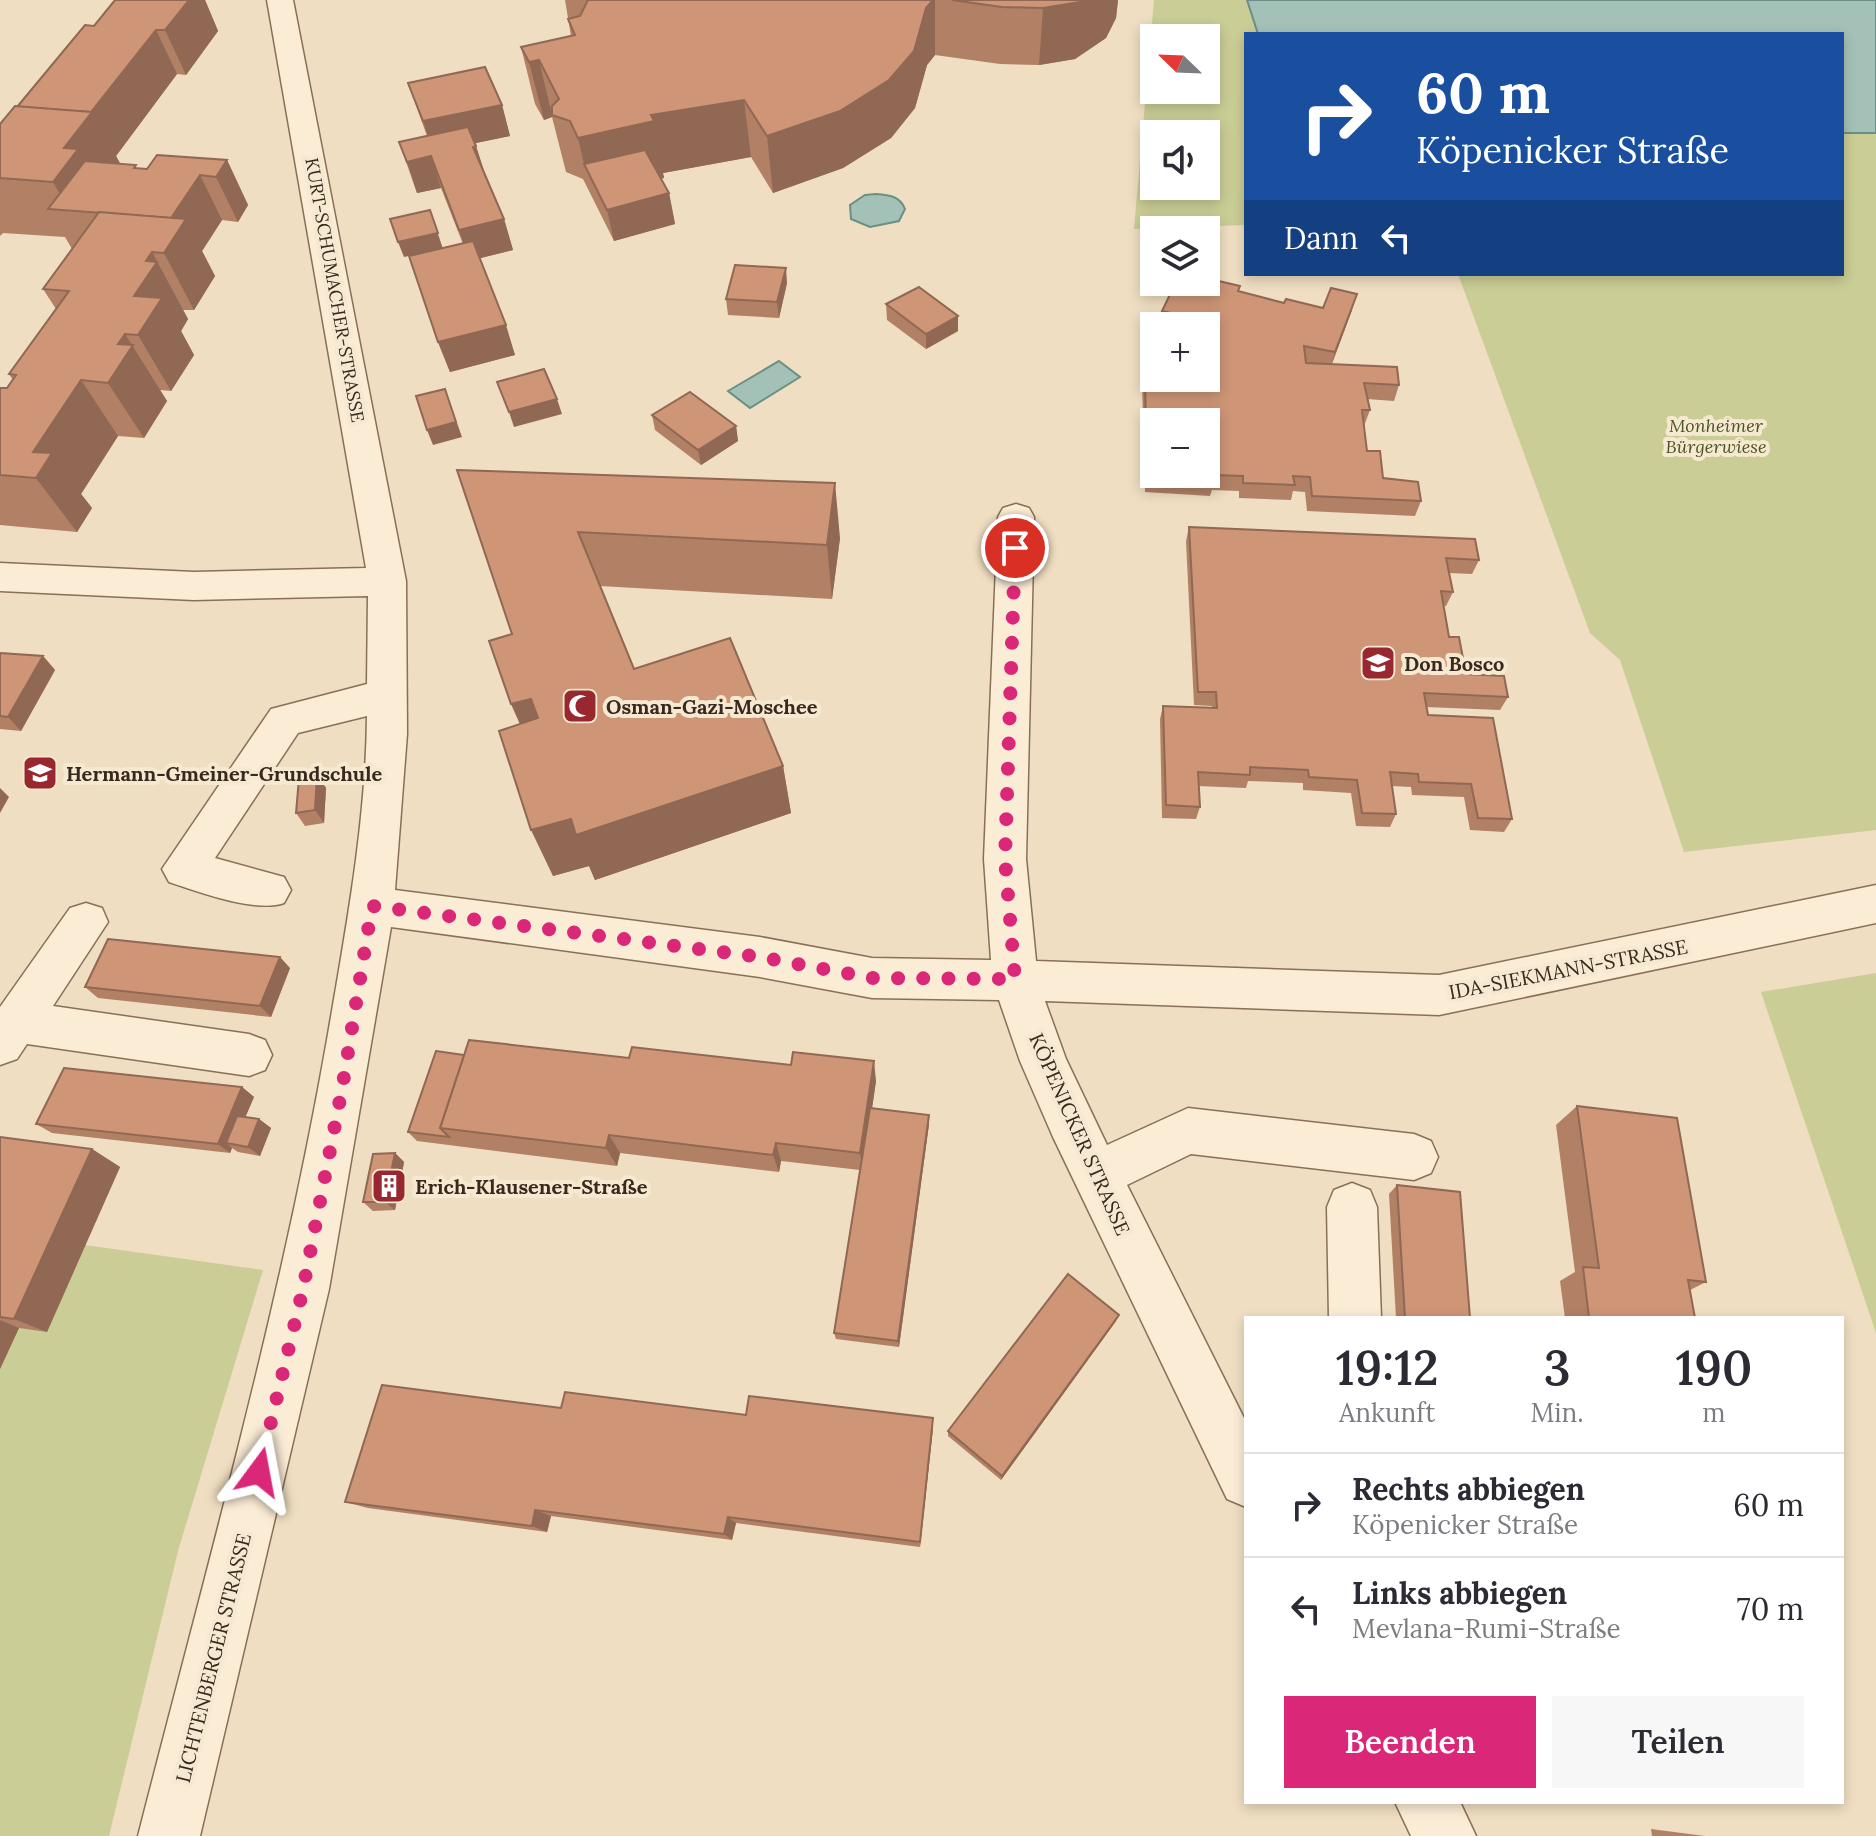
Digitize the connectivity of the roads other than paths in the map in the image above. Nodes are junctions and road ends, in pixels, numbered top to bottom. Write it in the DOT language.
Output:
graph roads {
  1 [pos="280,0"];
  2 [pos="1016,517"];
  3 [pos="0,577"];
  4 [pos="387,581"];
  5 [pos="387,695"];
  6 [pos="269,890"];
  7 [pos="1876,904"];
  8 [pos="372,906"];
  9 [pos="86,922"];
  10 [pos="1015,979"];
  11 [pos="8,1034"];
  12 [pos="249,1055"];
  13 [pos="1414,1157"];
  14 [pos="1097,1174"];
  15 [pos="1352,1207"];
  16 [pos="1355,1316"];
  17 [pos="1244,1476"];
  18 [pos="1427,1804"];
  19 [pos="169,1836"];
  20 [pos="1445,1836"];
  1 -- 4 [label="street, KURT-SCHUMACHER-STRASSE"];
  2 -- 10 [label="street, KÖPENICKER STRASSE"];
  3 -- 4 [label="street"];
  4 -- 5 [label="street, LICHTENBERGER STRASSE"];
  5 -- 6 [label="street"];
  5 -- 8 [label="street, LICHTENBERGER STRASSE"];
  7 -- 10 [label="street, IDA-SIEKMANN-STRASSE"];
  8 -- 10 [label="street"];
  8 -- 19 [label="street, LICHTENBERGER STRASSE"];
  9 -- 11 [label="street"];
  10 -- 14 [label="street, KÖPENICKER STRASSE"];
  11 -- 12 [label="street"];
  13 -- 14 [label="street"];
  14 -- 17 [label="street, KÖPENICKER STRASSE"];
  15 -- 16 [label="street"];
  18 -- 20 [label="street"];
}
